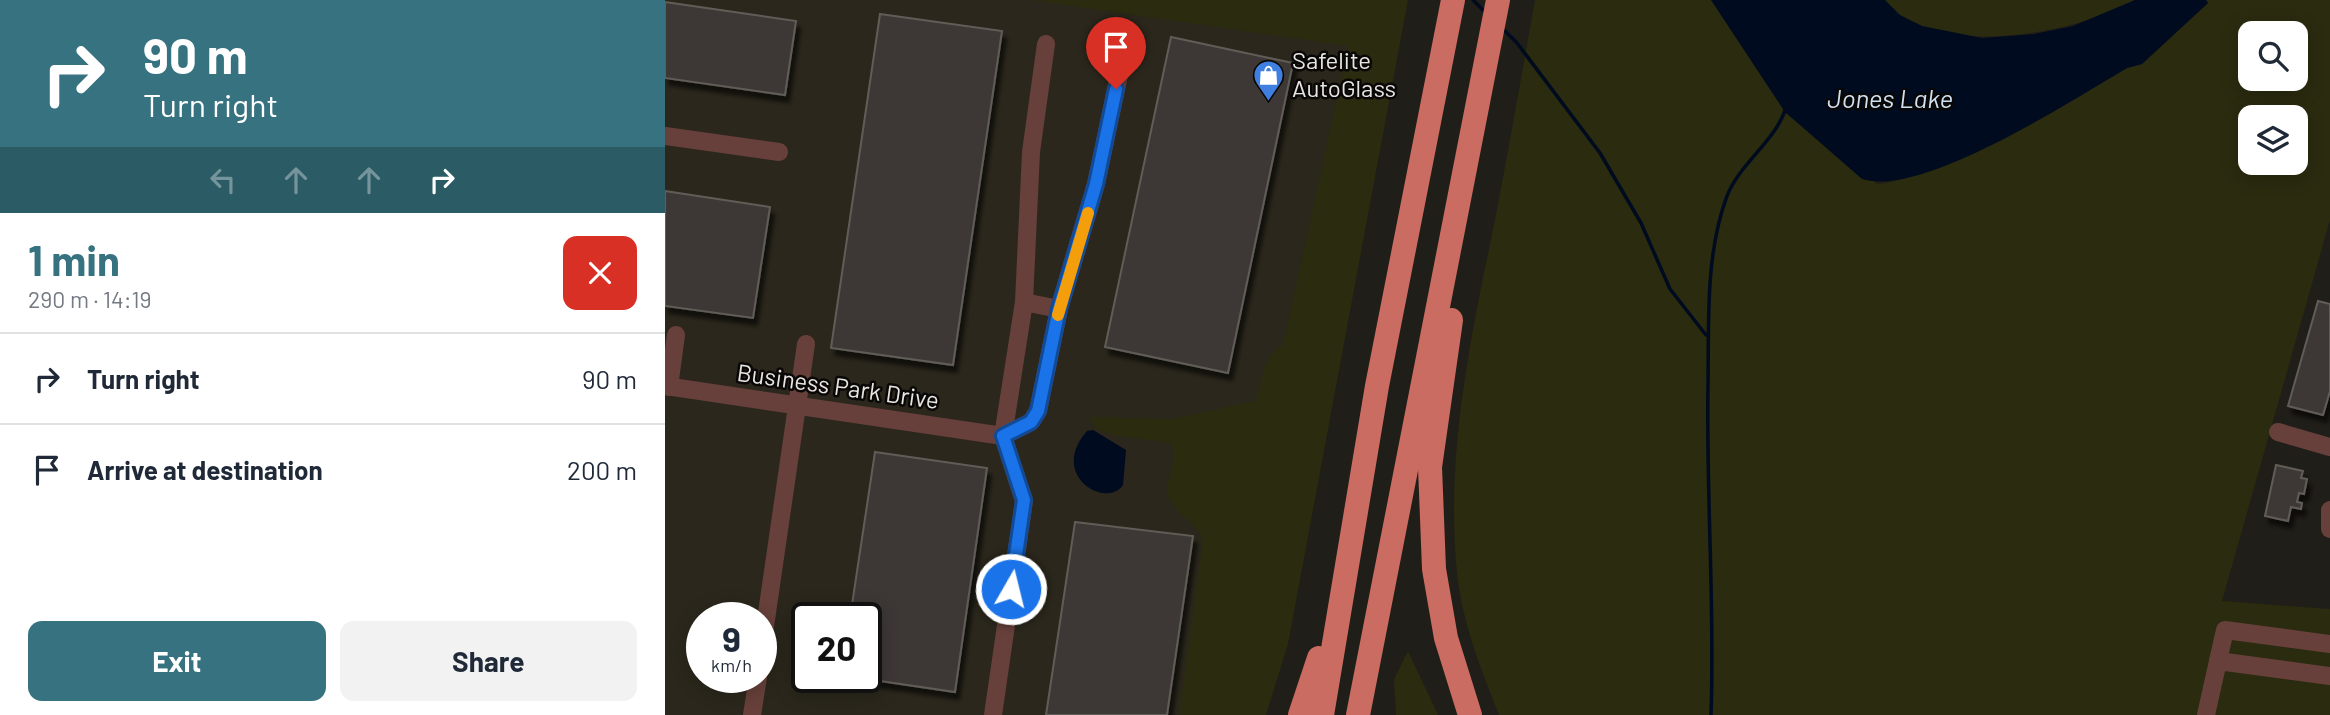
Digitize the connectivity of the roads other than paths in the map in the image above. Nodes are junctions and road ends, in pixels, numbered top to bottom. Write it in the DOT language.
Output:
graph roads {
  1 [pos="1454,0"];
  2 [pos="1499,0"];
  3 [pos="1126,42"];
  4 [pos="1046,44"];
  5 [pos="665,136"];
  6 [pos="779,152"];
  7 [pos="1452,236"];
  8 [pos="1024,302"];
  9 [pos="1059,309"];
  10 [pos="676,335"];
  11 [pos="806,344"];
  12 [pos="667,387"];
  13 [pos="797,406"];
  14 [pos="2278,432"];
  15 [pos="1003,436"];
  16 [pos="2330,447"];
  17 [pos="2330,510"];
  18 [pos="2330,529"];
  19 [pos="1340,595"];
  20 [pos="769,602"];
  21 [pos="2330,645"];
  22 [pos="2218,662"];
  23 [pos="2330,676"];
  24 [pos="756,693"];
  25 [pos="753,715"];
  26 [pos="993,715"];
  27 [pos="1300,715"];
  28 [pos="1322,715"];
  29 [pos="1358,715"];
  30 [pos="1470,715"];
  31 [pos="2206,715"];
  1 -- 19 [label="highway"];
  2 -- 7 [label="highway"];
  3 -- 9 [label="street"];
  4 -- 8 [label="street"];
  5 -- 6 [label="street"];
  7 -- 29 [label="highway"];
  7 -- 30 [label="highway"];
  8 -- 9 [label="street"];
  8 -- 15 [label="street"];
  9 -- 15 [label="street"];
  10 -- 12 [label="street"];
  11 -- 13 [label="street"];
  12 -- 13 [label="street, Business Park Drive"];
  13 -- 15 [label="street, Business Park Drive"];
  13 -- 20 [label="street"];
  14 -- 16 [label="street"];
  15 -- 26 [label="street"];
  17 -- 18 [label="street"];
  19 -- 27 [label="highway"];
  19 -- 28 [label="highway"];
  21 -- 22 [label="street"];
  22 -- 23 [label="street"];
  22 -- 31 [label="street"];
  24 -- 25 [label="street"];
}
